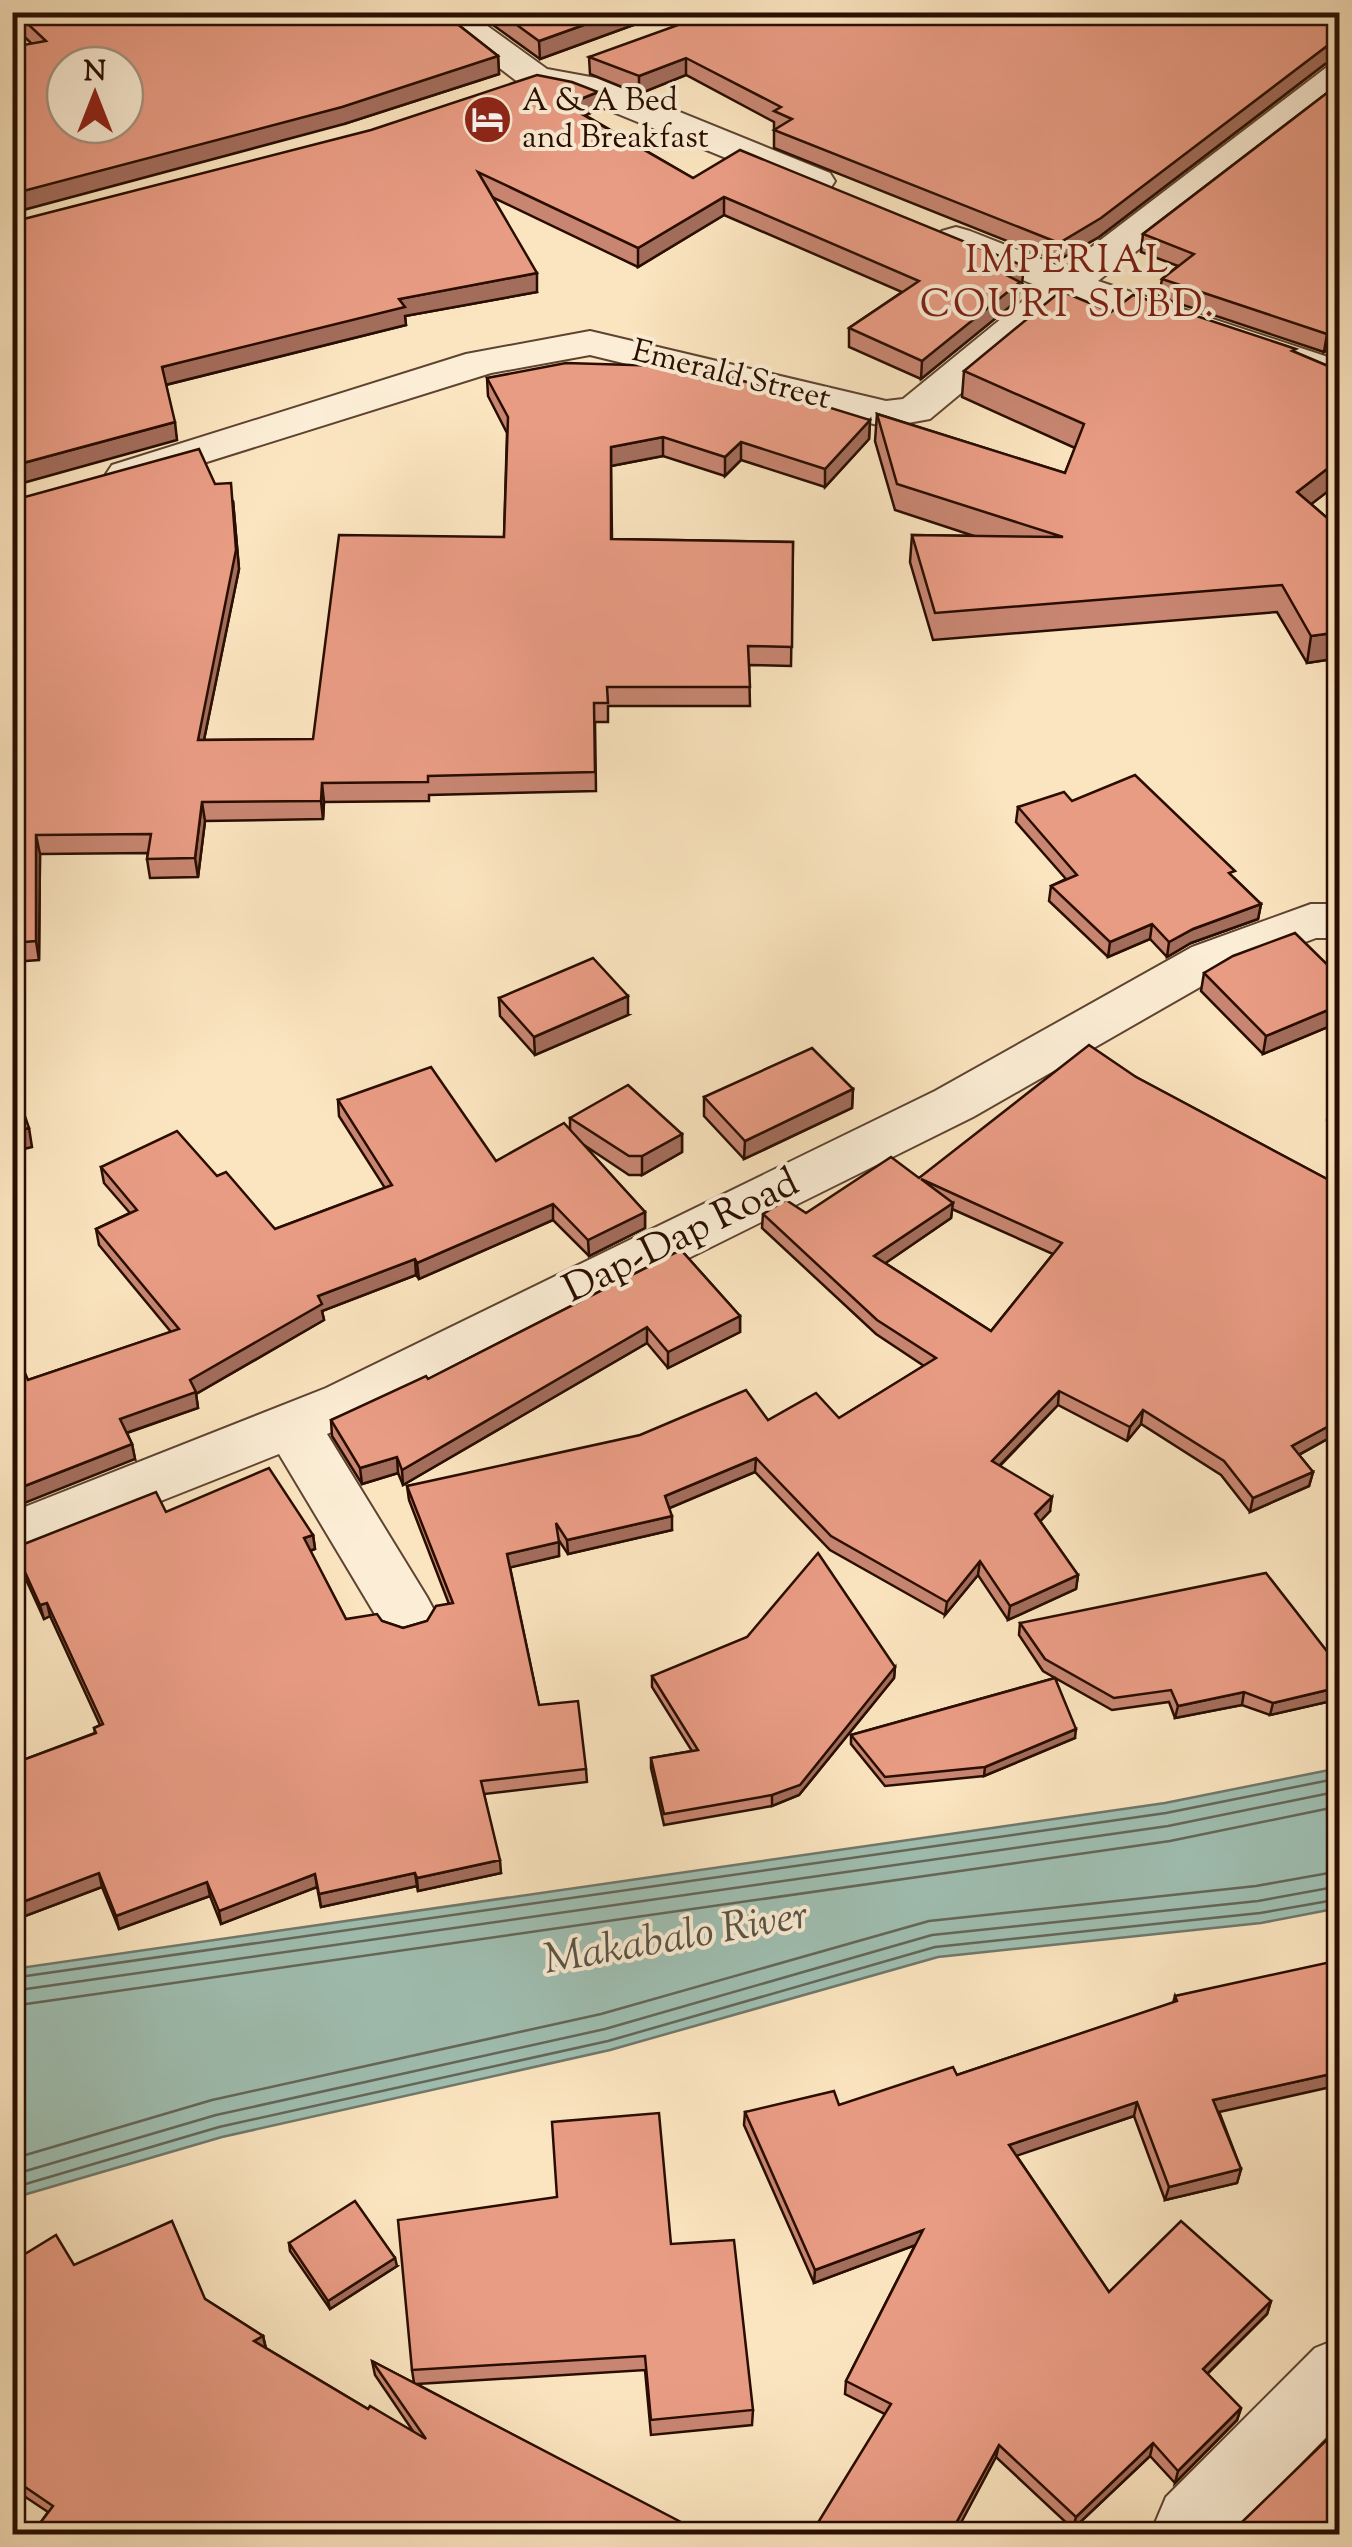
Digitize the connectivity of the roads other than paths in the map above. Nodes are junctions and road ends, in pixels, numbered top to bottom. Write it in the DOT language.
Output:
graph roads {
  1 [pos="444,12"];
  2 [pos="495,12"];
  3 [pos="573,71"];
  4 [pos="1340,74"];
  5 [pos="500,90"];
  6 [pos="852,196"];
  7 [pos="924,226"];
  8 [pos="1068,284"];
  9 [pos="1340,375"];
  10 [pos="95,482"];
  11 [pos="1340,921"];
  12 [pos="292,1425"];
  13 [pos="12,1536"];
  14 [pos="406,1614"];
  15 [pos="1340,2372"];
  16 [pos="1191,2531"];
  1 -- 3 [label="street"];
  2 -- 3 [label="street"];
  3 -- 5 [label="street"];
  3 -- 6 [label="street"];
  4 -- 8 [label="street, Emerald Street"];
  7 -- 8 [label="street"];
  8 -- 9 [label="street"];
  8 -- 10 [label="street, Emerald Street"];
  11 -- 12 [label="street, Dap-Dap Road"];
  12 -- 13 [label="street, Dap-Dap Road"];
  12 -- 14 [label="street"];
  15 -- 16 [label="street"];
}
